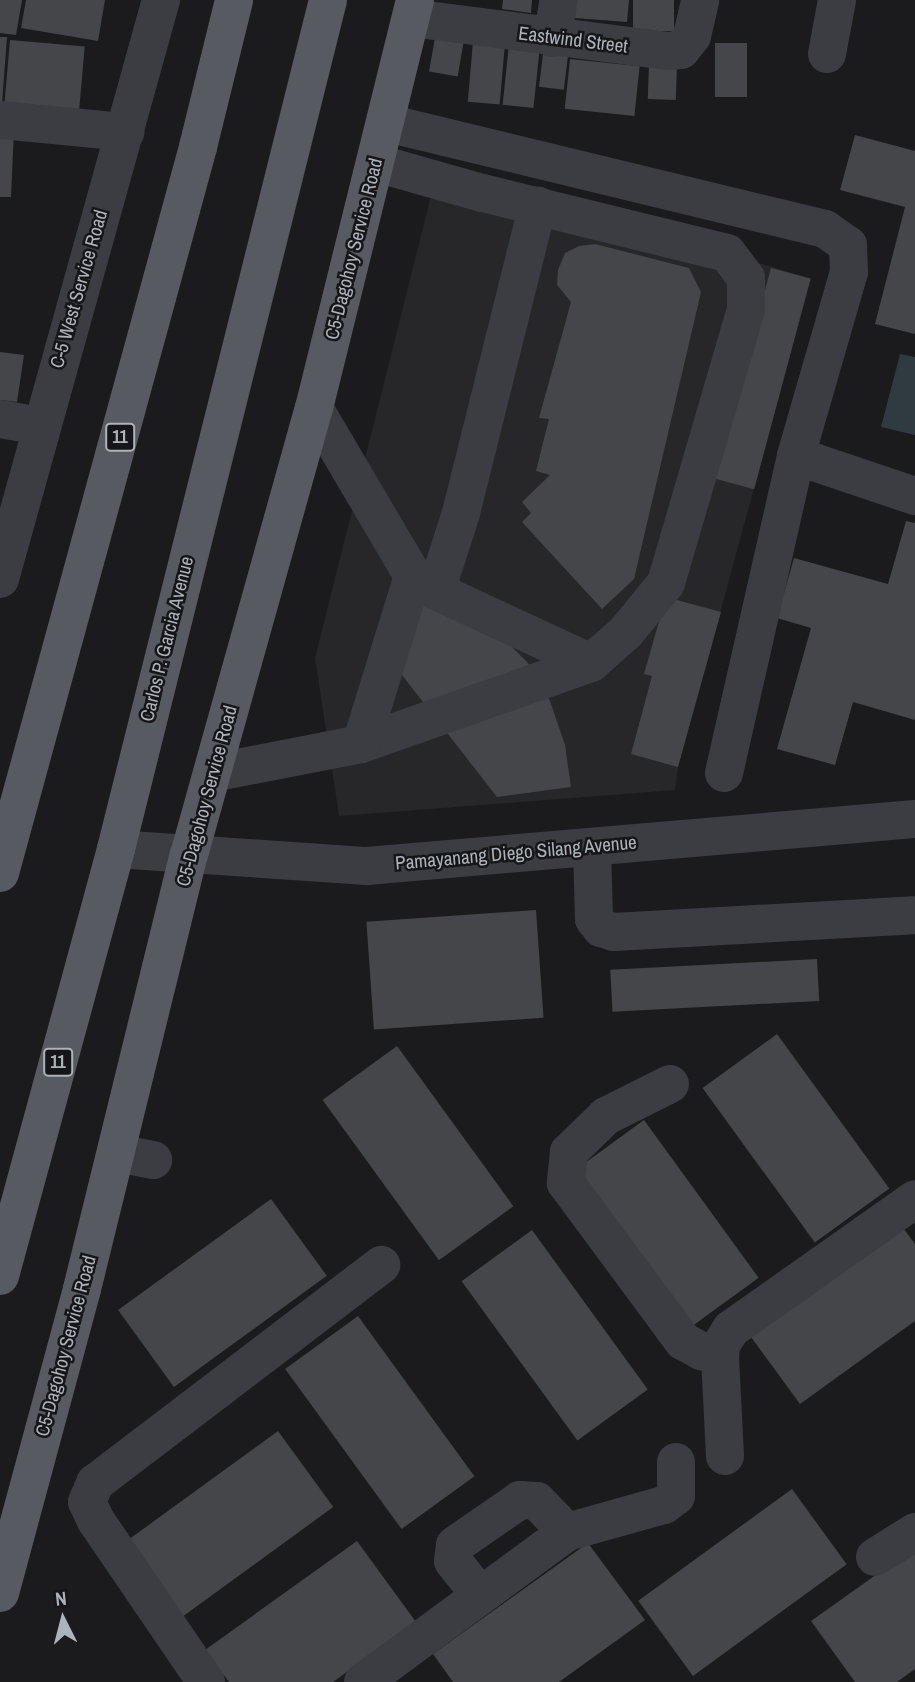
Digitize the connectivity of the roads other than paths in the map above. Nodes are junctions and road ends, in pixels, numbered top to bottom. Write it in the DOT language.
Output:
graph roads {
  1 [pos="161,0"];
  2 [pos="234,0"];
  3 [pos="328,0"];
  4 [pos="559,0"];
  5 [pos="700,0"];
  6 [pos="837,0"];
  7 [pos="413,9"];
  8 [pos="552,38"];
  9 [pos="827,54"];
  10 [pos="0,120"];
  11 [pos="387,123"];
  12 [pos="125,132"];
  13 [pos="376,163"];
  14 [pos="538,205"];
  15 [pos="314,408"];
  16 [pos="0,419"];
  17 [pos="40,426"];
  18 [pos="796,456"];
  19 [pos="915,496"];
  20 [pos="0,579"];
  21 [pos="424,584"];
  22 [pos="591,663"];
  23 [pos="362,744"];
  24 [pos="212,773"];
  25 [pos="724,773"];
  26 [pos="915,819"];
  27 [pos="592,847"];
  28 [pos="116,849"];
  29 [pos="189,855"];
  30 [pos="0,873"];
  31 [pos="915,915"];
  32 [pos="670,1084"];
  33 [pos="915,1199"];
  34 [pos="382,1265"];
  35 [pos="0,1276"];
  36 [pos="720,1356"];
  37 [pos="725,1456"];
  38 [pos="676,1462"];
  39 [pos="567,1532"];
  40 [pos="915,1532"];
  41 [pos="875,1557"];
  42 [pos="0,1593"];
  43 [pos="480,1595"];
  44 [pos="206,1682"];
  45 [pos="363,1682"];
  1 -- 12 [label="street, C-5 West Service Road"];
  2 -- 30 [label="main road, 11"];
  3 -- 28 [label="main road, Carlos P. Garcia Avenue / 11"];
  4 -- 8 [label="street"];
  5 -- 8 [label="street, Eastwind Street"];
  6 -- 9 [label="street"];
  7 -- 8 [label="street, Eastwind Street"];
  7 -- 11 [label="main road, C5-Dagohoy Service Road"];
  10 -- 12 [label="street"];
  11 -- 13 [label="main road, C5-Dagohoy Service Road"];
  11 -- 18 [label="street"];
  12 -- 17 [label="street, C-5 West Service Road"];
  13 -- 14 [label="street"];
  13 -- 15 [label="main road, C5-Dagohoy Service Road"];
  14 -- 21 [label="street"];
  14 -- 22 [label="street"];
  15 -- 21 [label="street"];
  15 -- 24 [label="main road, C5-Dagohoy Service Road"];
  16 -- 17 [label="street"];
  17 -- 20 [label="street, C-5 West Service Road"];
  18 -- 19 [label="street"];
  18 -- 25 [label="street"];
  21 -- 22 [label="street"];
  21 -- 23 [label="street"];
  22 -- 23 [label="street"];
  23 -- 24 [label="street"];
  24 -- 29 [label="main road, C5-Dagohoy Service Road"];
  26 -- 27 [label="street, Pamayanang Diego Silang Avenue"];
  27 -- 29 [label="street, Pamayanang Diego Silang Avenue"];
  27 -- 31 [label="street"];
  28 -- 29 [label="street, Pamayanang Diego Silang Avenue"];
  28 -- 35 [label="main road, Carlos P. Garcia Avenue / 11"];
  29 -- 42 [label="main road, C5-Dagohoy Service Road"];
  32 -- 36 [label="street"];
  33 -- 36 [label="street"];
  34 -- 44 [label="street"];
  36 -- 37 [label="street"];
  38 -- 39 [label="street"];
  39 -- 43 [label="street"];
  39 -- 43 [label="street"];
  40 -- 41 [label="street"];
  43 -- 45 [label="street"];
}
